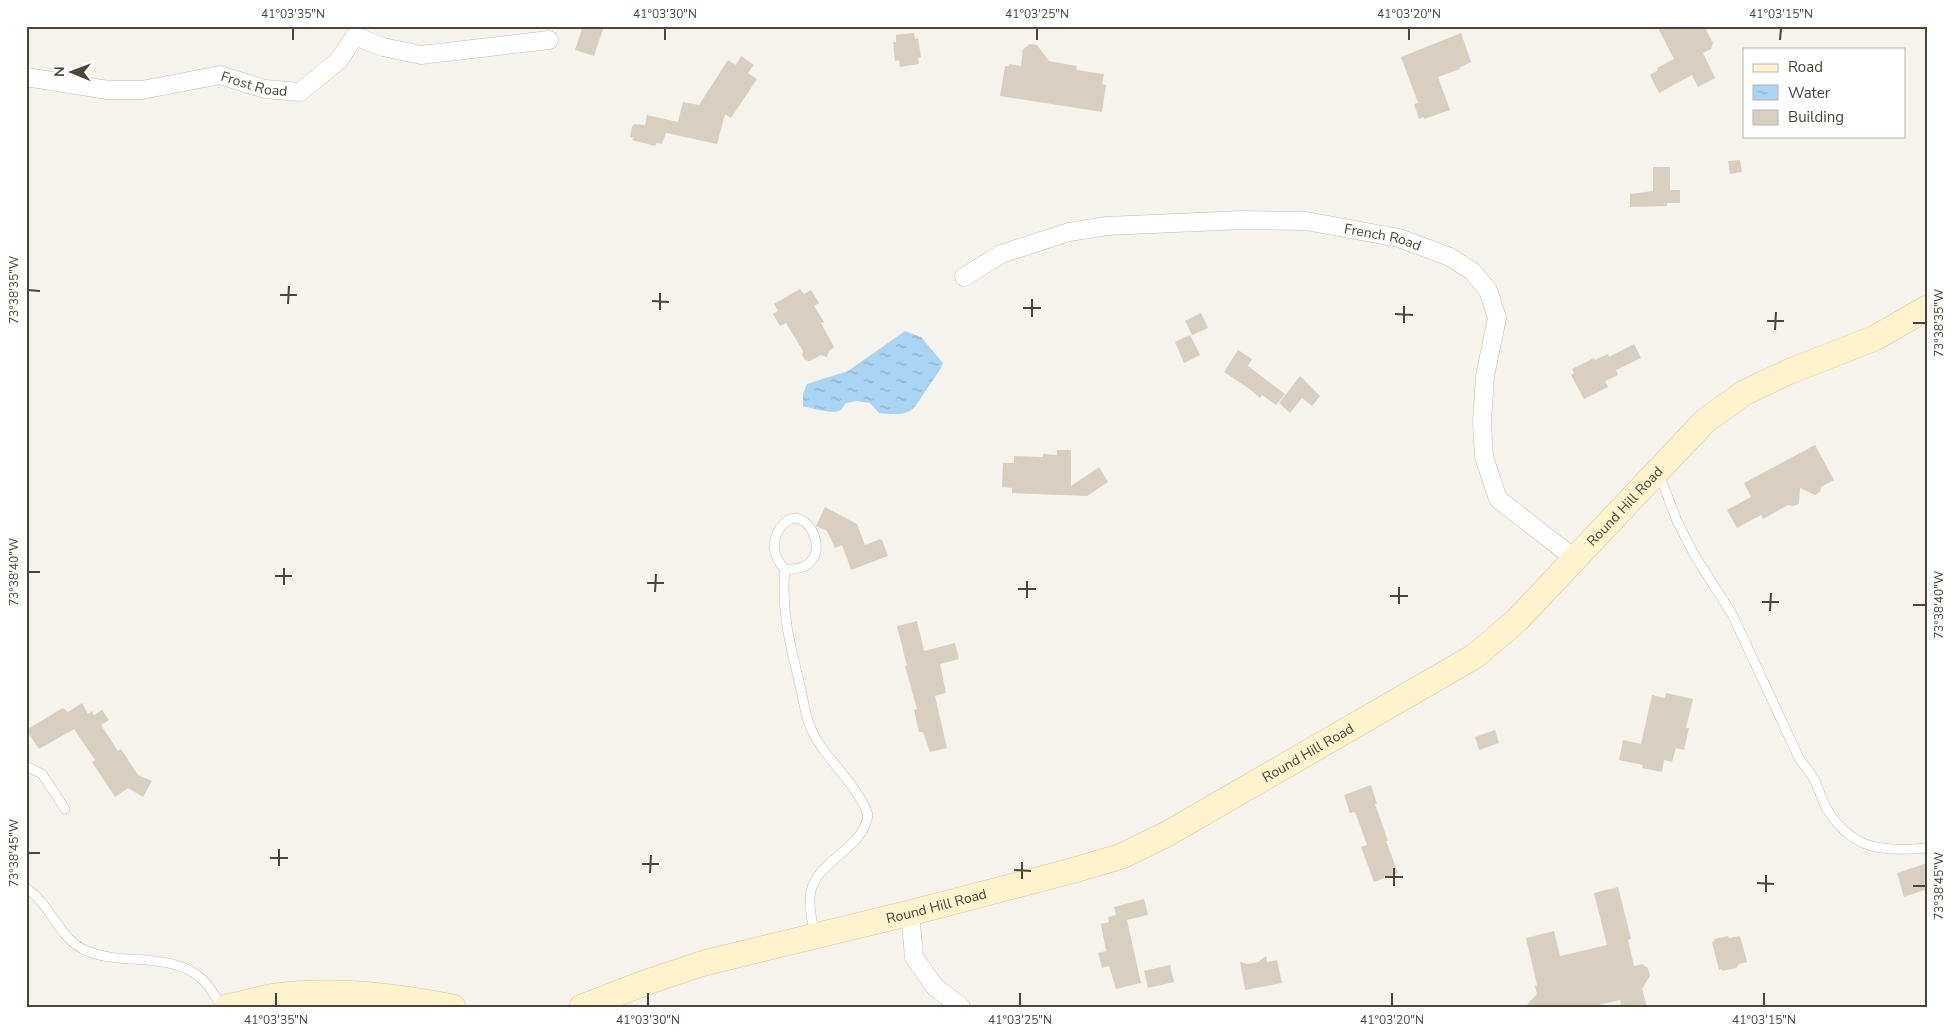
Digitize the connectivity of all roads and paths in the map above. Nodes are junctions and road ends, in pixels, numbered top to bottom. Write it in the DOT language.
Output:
graph roads {
  1 [pos="549,40"];
  2 [pos="26,77"];
  3 [pos="964,277"];
  4 [pos="1927,308"];
  5 [pos="1656,473"];
  6 [pos="1574,558"];
  7 [pos="785,569"];
  8 [pos="26,766"];
  9 [pos="65,809"];
  10 [pos="1927,848"];
  11 [pos="26,888"];
  12 [pos="910,913"];
  13 [pos="815,935"];
  14 [pos="222,1007"];
  15 [pos="227,1007"];
  16 [pos="452,1007"];
  17 [pos="582,1007"];
  18 [pos="960,1007"];
  1 -- 2 [label="street, Frost Road"];
  3 -- 6 [label="street, French Road"];
  4 -- 5 [label="street, Round Hill Road"];
  5 -- 6 [label="street, Round Hill Road"];
  5 -- 10 [label="lane"];
  6 -- 12 [label="street, Round Hill Road"];
  7 -- 7 [label="lane"];
  7 -- 13 [label="lane"];
  8 -- 9 [label="lane"];
  11 -- 14 [label="lane"];
  12 -- 13 [label="street, Round Hill Road"];
  12 -- 18 [label="street"];
  13 -- 17 [label="street, Round Hill Road"];
  15 -- 16 [label="street"];
}
